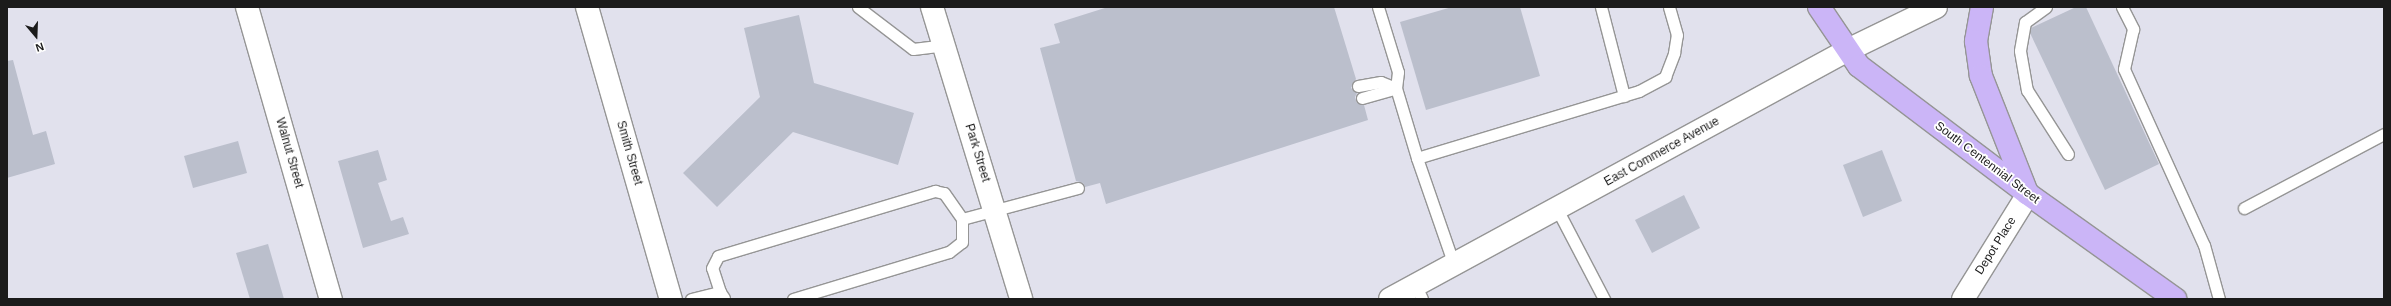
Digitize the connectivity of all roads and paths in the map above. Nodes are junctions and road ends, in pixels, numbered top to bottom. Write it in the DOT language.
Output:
graph roads {
  1 [pos="247,7"];
  2 [pos="587,7"];
  3 [pos="858,7"];
  4 [pos="932,7"];
  5 [pos="1378,7"];
  6 [pos="1601,7"];
  7 [pos="1669,7"];
  8 [pos="1819,7"];
  9 [pos="1936,7"];
  10 [pos="1982,7"];
  11 [pos="2046,7"];
  12 [pos="2122,7"];
  13 [pos="944,45"];
  14 [pos="1848,50"];
  15 [pos="1358,86"];
  16 [pos="1396,88"];
  17 [pos="1624,96"];
  18 [pos="1362,98"];
  19 [pos="2384,134"];
  20 [pos="2068,154"];
  21 [pos="1417,158"];
  22 [pos="1078,188"];
  23 [pos="2028,194"];
  24 [pos="2244,208"];
  25 [pos="994,209"];
  26 [pos="1558,209"];
  27 [pos="962,219"];
  28 [pos="1454,265"];
  29 [pos="1419,292"];
  30 [pos="722,296"];
  31 [pos="331,299"];
  32 [pos="671,299"];
  33 [pos="691,299"];
  34 [pos="793,299"];
  35 [pos="1021,299"];
  36 [pos="1390,299"];
  37 [pos="1604,299"];
  38 [pos="1963,299"];
  39 [pos="2175,299"];
  40 [pos="2219,299"];
  1 -- 31 [label="street, Walnut Street"];
  2 -- 32 [label="street, Smith Street"];
  3 -- 13 [label="lane"];
  4 -- 13 [label="street, Park Street"];
  5 -- 16 [label="lane"];
  6 -- 17 [label="lane"];
  7 -- 17 [label="lane"];
  8 -- 14 [label="street, South Centennial Street"];
  9 -- 14 [label="street, East Commerce Avenue"];
  10 -- 23 [label="street"];
  11 -- 20 [label="lane"];
  12 -- 40 [label="lane"];
  13 -- 25 [label="street, Park Street"];
  14 -- 23 [label="street, South Centennial Street"];
  14 -- 26 [label="street, East Commerce Avenue"];
  15 -- 16 [label="lane"];
  16 -- 18 [label="lane"];
  16 -- 21 [label="lane"];
  17 -- 21 [label="lane"];
  19 -- 24 [label="lane"];
  21 -- 28 [label="lane"];
  22 -- 25 [label="lane"];
  23 -- 38 [label="street, Depot Place"];
  23 -- 39 [label="street, South Centennial Street"];
  25 -- 27 [label="lane"];
  25 -- 35 [label="street, Park Street"];
  26 -- 28 [label="street, East Commerce Avenue"];
  26 -- 37 [label="lane"];
  27 -- 30 [label="lane"];
  27 -- 34 [label="lane"];
  28 -- 29 [label="street, East Commerce Avenue"];
  29 -- 36 [label="street, East Commerce Avenue"];
  30 -- 33 [label="lane"];
}
